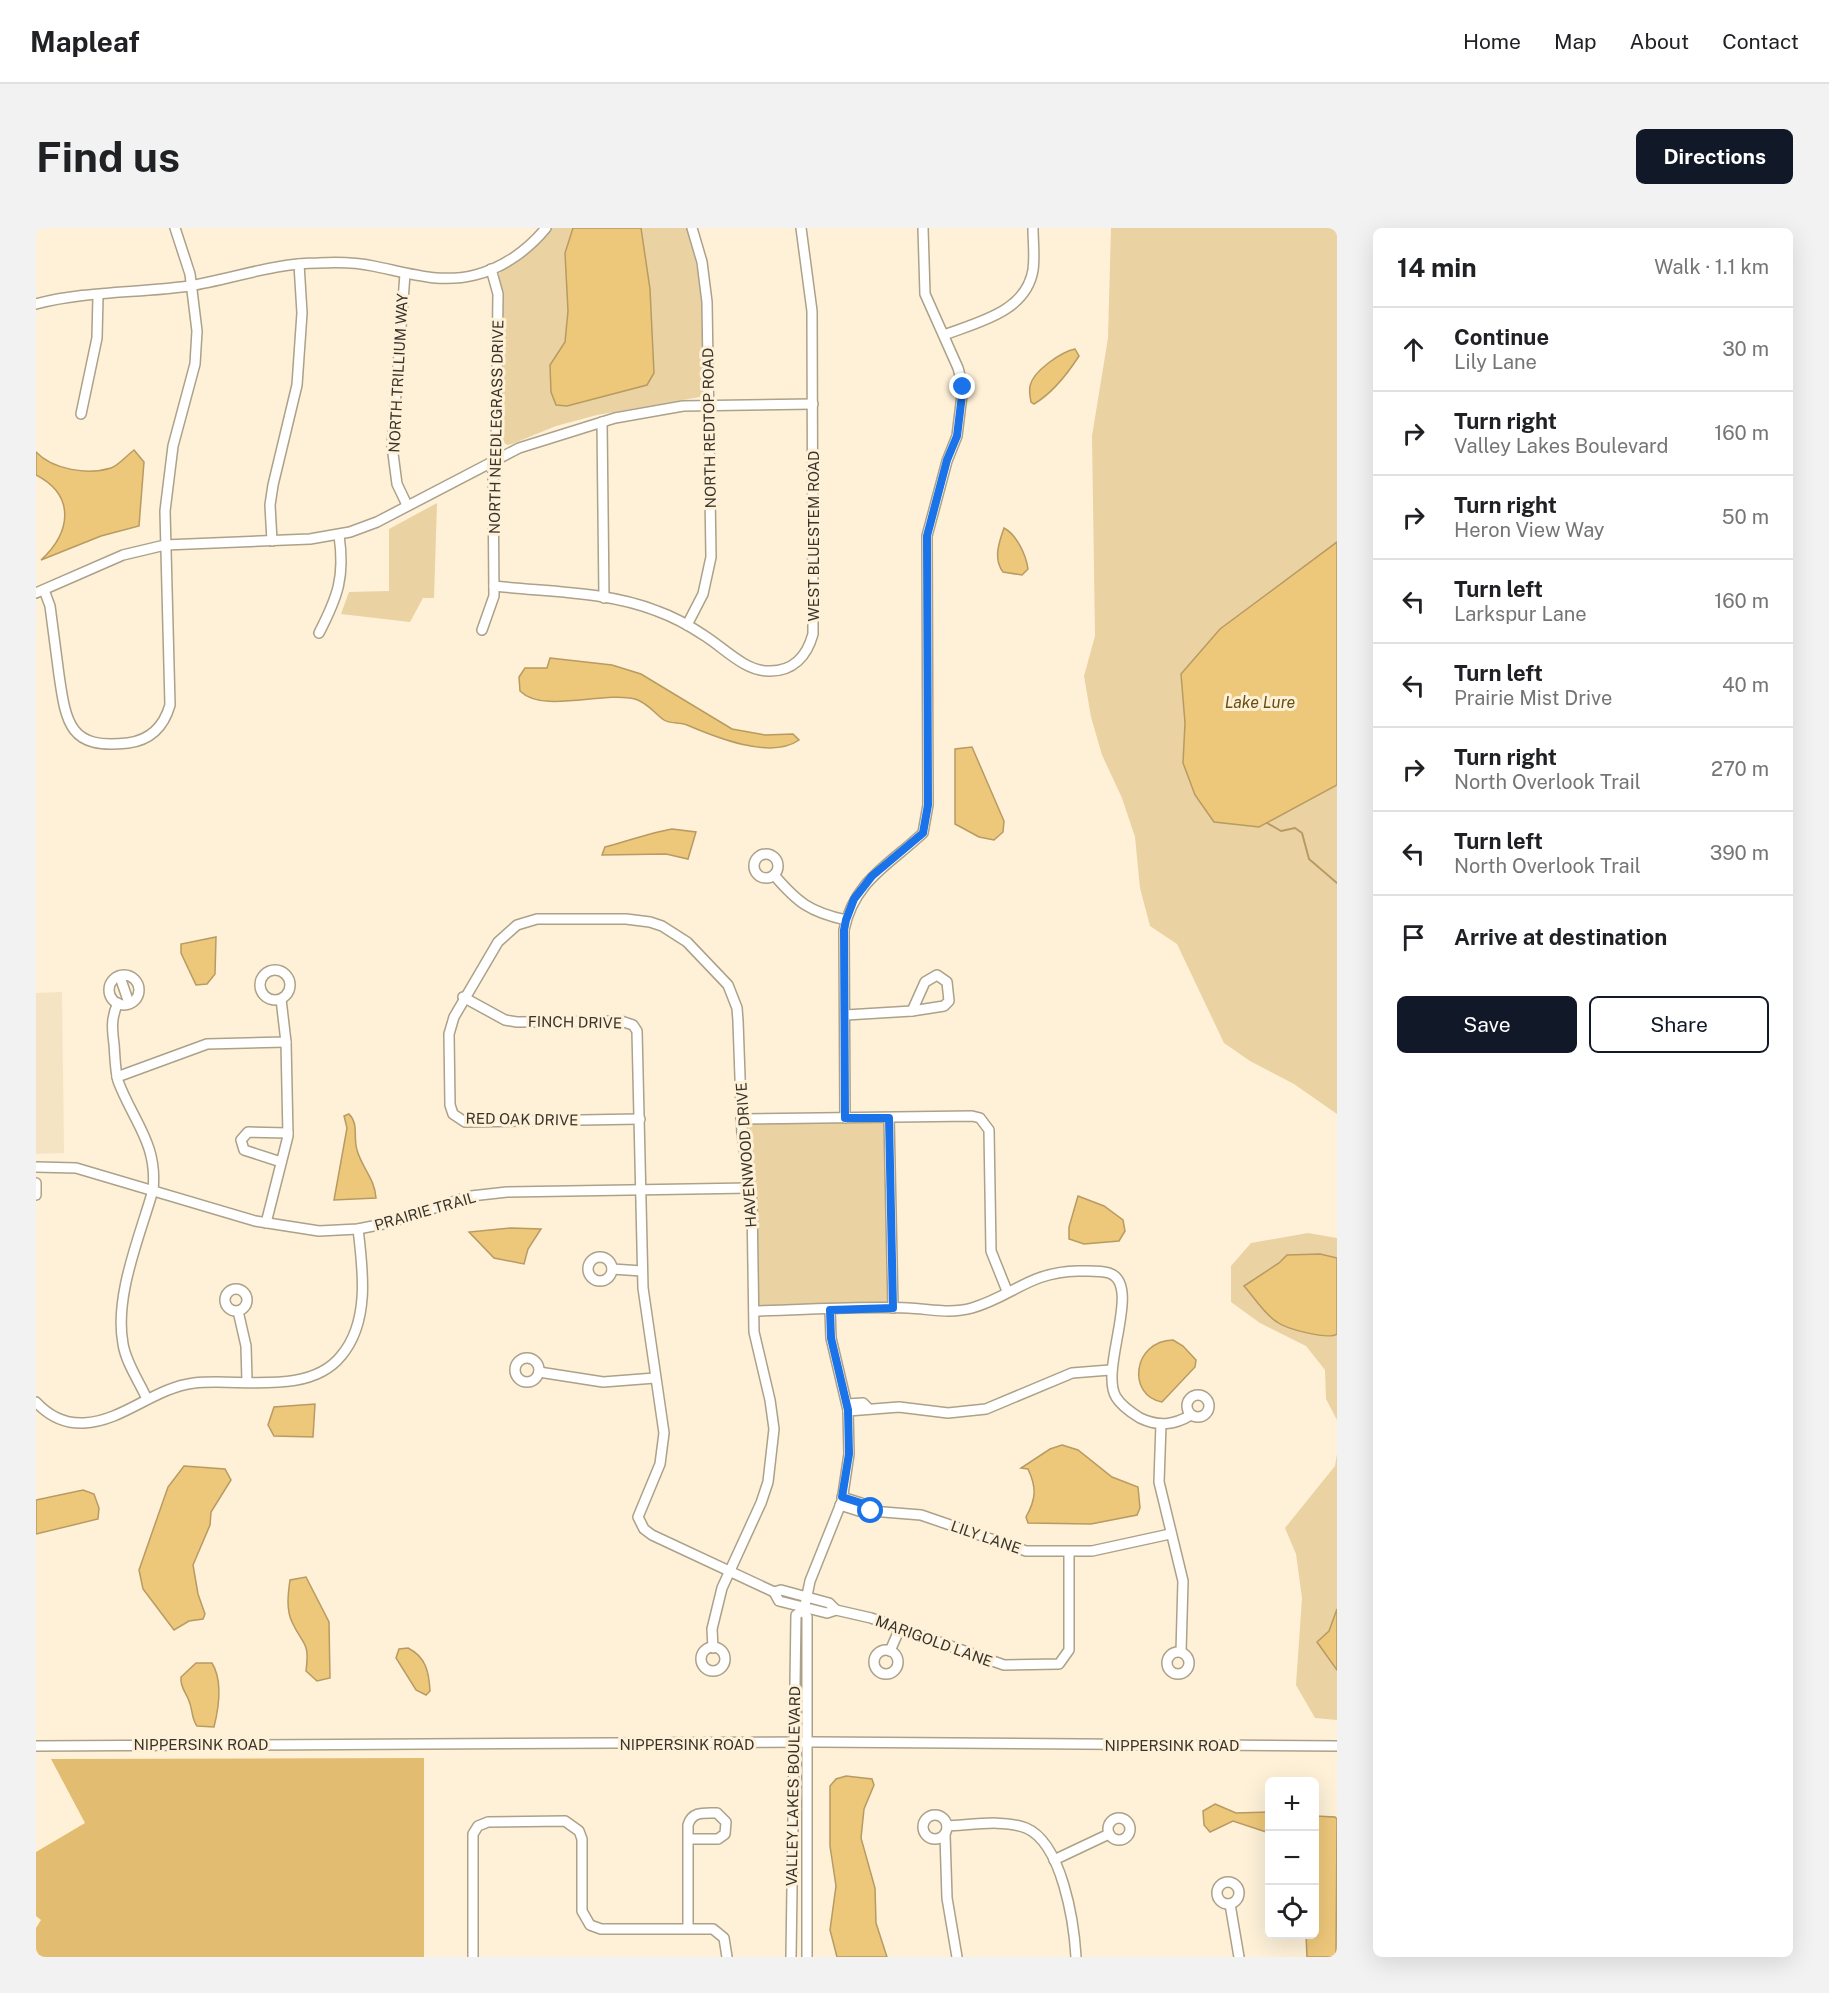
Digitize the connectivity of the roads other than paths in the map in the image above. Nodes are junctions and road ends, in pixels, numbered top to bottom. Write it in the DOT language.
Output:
graph roads {
  1 [pos="175,228"];
  2 [pos="546,228"];
  3 [pos="692,228"];
  4 [pos="801,228"];
  5 [pos="923,228"];
  6 [pos="1034,228"];
  7 [pos="299,264"];
  8 [pos="491,269"];
  9 [pos="405,274"];
  10 [pos="193,285"];
  11 [pos="98,296"];
  12 [pos="36,302"];
  13 [pos="944,335"];
  14 [pos="813,404"];
  15 [pos="709,405"];
  16 [pos="81,414"];
  17 [pos="602,422"];
  18 [pos="496,458"];
  19 [pos="407,505"];
  20 [pos="339,535"];
  21 [pos="272,541"];
  22 [pos="165,546"];
  23 [pos="494,586"];
  24 [pos="40,592"];
  25 [pos="604,598"];
  26 [pos="687,625"];
  27 [pos="482,630"];
  28 [pos="319,633"];
  29 [pos="774,875"];
  30 [pos="846,920"];
  31 [pos="120,977"];
  32 [pos="463,997"];
  33 [pos="281,999"];
  34 [pos="118,1003"];
  35 [pos="129,1003"];
  36 [pos="912,1011"];
  37 [pos="846,1015"];
  38 [pos="286,1042"];
  39 [pos="117,1077"];
  40 [pos="845,1118"];
  41 [pos="889,1118"];
  42 [pos="640,1119"];
  43 [pos="741,1119"];
  44 [pos="288,1133"];
  45 [pos="281,1162"];
  46 [pos="36,1167"];
  47 [pos="36,1183"];
  48 [pos="750,1188"];
  49 [pos="153,1190"];
  50 [pos="641,1190"];
  51 [pos="36,1195"];
  52 [pos="266,1223"];
  53 [pos="357,1229"];
  54 [pos="612,1269"];
  55 [pos="642,1271"];
  56 [pos="1007,1291"];
  57 [pos="893,1308"];
  58 [pos="830,1310"];
  59 [pos="238,1311"];
  60 [pos="753,1311"];
  61 [pos="1110,1370"];
  62 [pos="539,1372"];
  63 [pos="655,1378"];
  64 [pos="247,1381"];
  65 [pos="147,1399"];
  66 [pos="36,1402"];
  67 [pos="847,1407"];
  68 [pos="1191,1414"];
  69 [pos="1161,1424"];
  70 [pos="841,1501"];
  71 [pos="1170,1534"];
  72 [pos="1069,1552"];
  73 [pos="730,1571"];
  74 [pos="774,1592"];
  75 [pos="806,1597"];
  76 [pos="836,1610"];
  77 [pos="803,1613"];
  78 [pos="900,1628"];
  79 [pos="713,1648"];
  80 [pos="890,1651"];
  81 [pos="1181,1652"];
  82 [pos="793,1743"];
  83 [pos="807,1743"];
  84 [pos="36,1746"];
  85 [pos="1337,1746"];
  86 [pos="689,1834"];
  87 [pos="1109,1834"];
  88 [pos="1054,1860"];
  89 [pos="1230,1904"];
  90 [pos="688,1928"];
  91 [pos="473,1957"];
  92 [pos="727,1957"];
  93 [pos="791,1957"];
  94 [pos="807,1957"];
  95 [pos="957,1957"];
  96 [pos="1076,1957"];
  97 [pos="1239,1957"];
  1 -- 10 [label="street"];
  2 -- 8 [label="street"];
  3 -- 15 [label="street, NORTH REDTOP ROAD"];
  4 -- 14 [label="street, WEST BLUESTEM ROAD"];
  5 -- 13 [label="street"];
  6 -- 13 [label="street"];
  7 -- 9 [label="street"];
  7 -- 10 [label="street"];
  7 -- 21 [label="street"];
  8 -- 9 [label="street"];
  8 -- 18 [label="street, NORTH NEEDLEGRASS DRIVE"];
  9 -- 19 [label="street, NORTH TRILLIUM WAY"];
  10 -- 11 [label="street"];
  10 -- 22 [label="street"];
  11 -- 12 [label="street"];
  11 -- 16 [label="street"];
  13 -- 30 [label="street"];
  14 -- 15 [label="street"];
  14 -- 26 [label="street, WEST BLUESTEM ROAD"];
  15 -- 17 [label="street"];
  15 -- 26 [label="street, NORTH REDTOP ROAD"];
  17 -- 18 [label="street"];
  17 -- 25 [label="street"];
  18 -- 19 [label="street"];
  18 -- 23 [label="street, NORTH NEEDLEGRASS DRIVE"];
  19 -- 20 [label="street"];
  20 -- 21 [label="street"];
  20 -- 28 [label="street"];
  21 -- 22 [label="street"];
  22 -- 24 [label="street"];
  22 -- 24 [label="street"];
  23 -- 25 [label="street, WEST BLUESTEM ROAD"];
  23 -- 27 [label="street, NORTH NEEDLEGRASS DRIVE"];
  25 -- 26 [label="street, WEST BLUESTEM ROAD"];
  29 -- 30 [label="street"];
  30 -- 37 [label="street"];
  31 -- 34 [label="street"];
  31 -- 35 [label="street"];
  31 -- 35 [label="street"];
  32 -- 42 [label="street, FINCH DRIVE"];
  32 -- 42 [label="street, RED OAK DRIVE"];
  32 -- 43 [label="street, HAVENWOOD DRIVE"];
  33 -- 38 [label="street"];
  34 -- 35 [label="street"];
  34 -- 39 [label="street"];
  36 -- 36 [label="street"];
  36 -- 37 [label="street"];
  37 -- 40 [label="street"];
  38 -- 39 [label="street"];
  38 -- 44 [label="street"];
  39 -- 49 [label="street"];
  40 -- 41 [label="street"];
  40 -- 43 [label="street"];
  41 -- 56 [label="street"];
  41 -- 57 [label="street"];
  42 -- 50 [label="street, FINCH DRIVE"];
  43 -- 48 [label="street, HAVENWOOD DRIVE"];
  44 -- 45 [label="street"];
  44 -- 45 [label="street"];
  45 -- 52 [label="street"];
  46 -- 49 [label="street, PRAIRIE TRAIL"];
  47 -- 51 [label="street"];
  48 -- 50 [label="street, PRAIRIE TRAIL"];
  48 -- 60 [label="street, HAVENWOOD DRIVE"];
  49 -- 52 [label="street, PRAIRIE TRAIL"];
  49 -- 65 [label="street"];
  50 -- 53 [label="street, PRAIRIE TRAIL"];
  50 -- 55 [label="street, FINCH DRIVE"];
  52 -- 53 [label="street, PRAIRIE TRAIL"];
  53 -- 64 [label="street"];
  54 -- 55 [label="street"];
  55 -- 63 [label="street, FINCH DRIVE"];
  56 -- 57 [label="street"];
  56 -- 61 [label="street"];
  57 -- 58 [label="street"];
  58 -- 60 [label="street"];
  58 -- 67 [label="street, VALLEY LAKES BOULEVARD"];
  59 -- 64 [label="street"];
  60 -- 73 [label="street, HAVENWOOD DRIVE"];
  61 -- 67 [label="street"];
  61 -- 69 [label="street"];
  62 -- 63 [label="street"];
  63 -- 73 [label="street, FINCH DRIVE"];
  64 -- 65 [label="street"];
  65 -- 66 [label="street"];
  67 -- 70 [label="street, VALLEY LAKES BOULEVARD"];
  68 -- 69 [label="street"];
  69 -- 71 [label="street"];
  70 -- 72 [label="street, LILY LANE"];
  70 -- 75 [label="street, VALLEY LAKES BOULEVARD"];
  71 -- 72 [label="street, LILY LANE"];
  71 -- 81 [label="street"];
  72 -- 78 [label="street, MARIGOLD LANE"];
  73 -- 74 [label="street"];
  73 -- 79 [label="street, HAVENWOOD DRIVE"];
  74 -- 75 [label="street"];
  74 -- 77 [label="street, MARIGOLD LANE"];
  75 -- 76 [label="street"];
  75 -- 77 [label="street, VALLEY LAKES BOULEVARD"];
  76 -- 77 [label="street, MARIGOLD LANE"];
  76 -- 78 [label="street, MARIGOLD LANE"];
  77 -- 82 [label="street, VALLEY LAKES BOULEVARD"];
  77 -- 83 [label="street, VALLEY LAKES BOULEVARD"];
  78 -- 80 [label="street"];
  82 -- 83 [label="street, NIPPERSINK ROAD"];
  82 -- 84 [label="street, NIPPERSINK ROAD"];
  82 -- 93 [label="street, VALLEY LAKES BOULEVARD"];
  83 -- 85 [label="street, NIPPERSINK ROAD"];
  83 -- 94 [label="street, VALLEY LAKES BOULEVARD"];
  86 -- 90 [label="street"];
  87 -- 88 [label="street"];
  88 -- 95 [label="street"];
  88 -- 96 [label="street"];
  89 -- 97 [label="street"];
  90 -- 91 [label="street"];
  90 -- 92 [label="street"];
}
